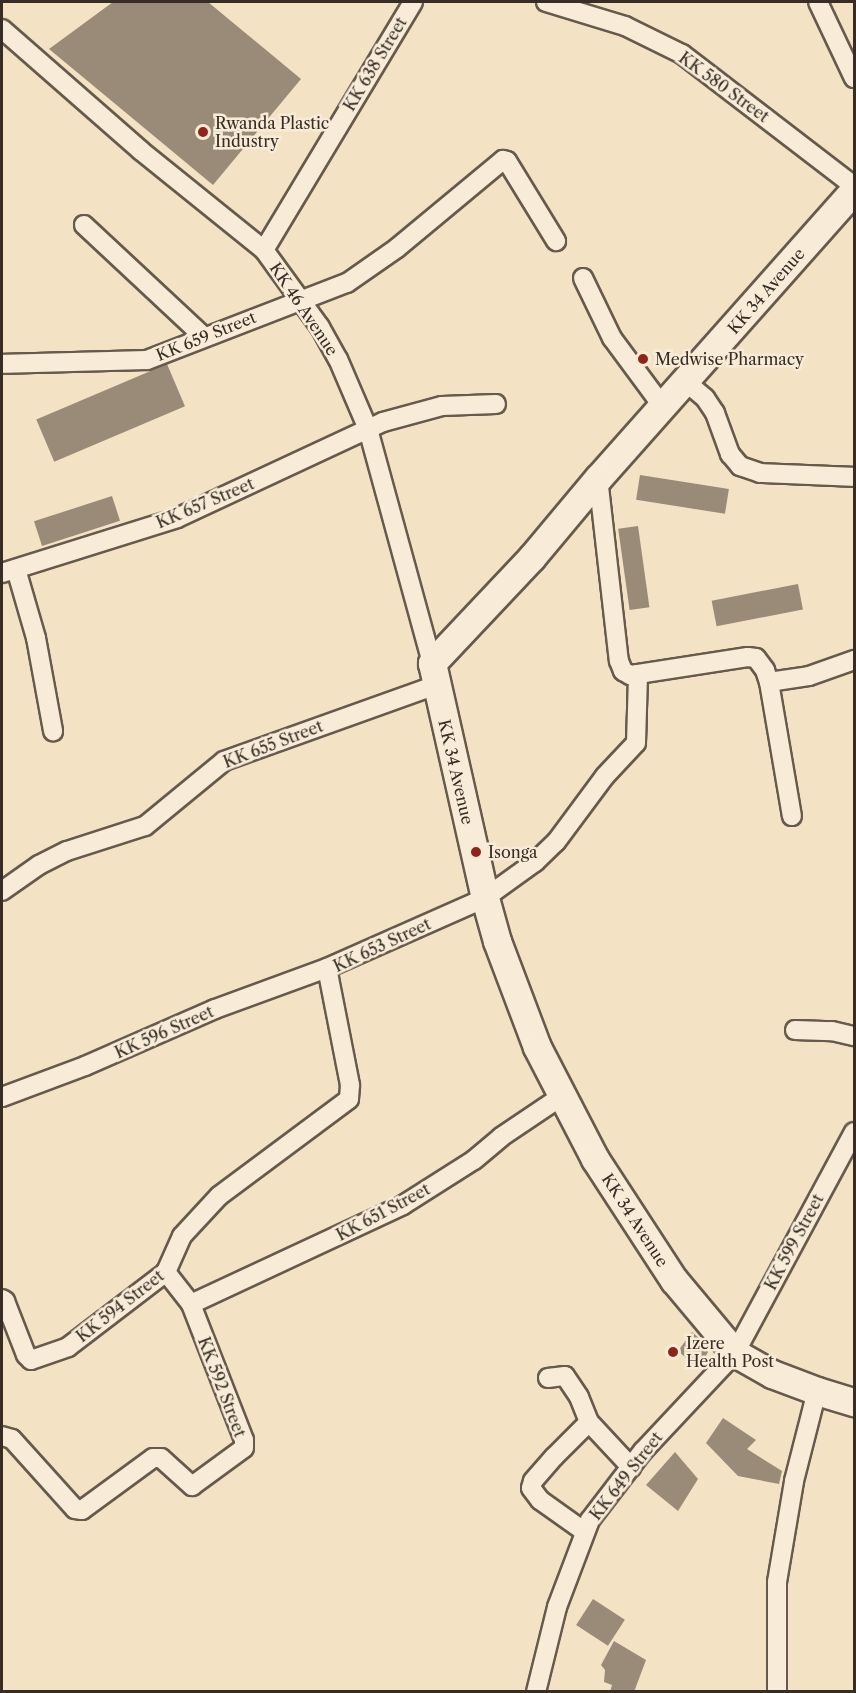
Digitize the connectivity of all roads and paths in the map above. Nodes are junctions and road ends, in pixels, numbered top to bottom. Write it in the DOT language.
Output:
graph roads {
  1 [pos="412,2"];
  2 [pos="546,2"];
  3 [pos="818,2"];
  4 [pos="2,29"];
  5 [pos="855,78"];
  6 [pos="855,188"];
  7 [pos="84,225"];
  8 [pos="556,241"];
  9 [pos="264,250"];
  10 [pos="583,278"];
  11 [pos="300,299"];
  12 [pos="204,337"];
  13 [pos="2,364"];
  14 [pos="686,382"];
  15 [pos="496,404"];
  16 [pos="663,407"];
  17 [pos="368,429"];
  18 [pos="855,477"];
  19 [pos="598,478"];
  20 [pos="9,571"];
  21 [pos="855,660"];
  22 [pos="434,674"];
  23 [pos="638,674"];
  24 [pos="769,682"];
  25 [pos="53,731"];
  26 [pos="792,816"];
  27 [pos="2,887"];
  28 [pos="485,898"];
  29 [pos="327,968"];
  30 [pos="795,1030"];
  31 [pos="855,1036"];
  32 [pos="350,1094"];
  33 [pos="562,1096"];
  34 [pos="2,1097"];
  35 [pos="855,1132"];
  36 [pos="166,1272"];
  37 [pos="2,1299"];
  38 [pos="191,1304"];
  39 [pos="735,1353"];
  40 [pos="548,1378"];
  41 [pos="817,1391"];
  42 [pos="855,1402"];
  43 [pos="589,1422"];
  44 [pos="2,1436"];
  45 [pos="631,1467"];
  46 [pos="585,1532"];
  47 [pos="536,1692"];
  48 [pos="777,1692"];
  1 -- 9 [label="street, KK 638 Street"];
  2 -- 6 [label="street, KK 580 Street"];
  3 -- 5 [label="street"];
  4 -- 9 [label="street, KK 46 Avenue"];
  6 -- 14 [label="main road, KK 34 Avenue"];
  7 -- 12 [label="street"];
  8 -- 11 [label="street, KK 659 Street"];
  9 -- 11 [label="street, KK 46 Avenue"];
  10 -- 16 [label="street"];
  11 -- 12 [label="street, KK 659 Street"];
  11 -- 17 [label="street, KK 46 Avenue"];
  12 -- 13 [label="street, KK 659 Street"];
  14 -- 16 [label="main road, KK 34 Avenue"];
  14 -- 18 [label="street"];
  15 -- 17 [label="street, KK 657 Street"];
  16 -- 19 [label="main road, KK 34 Avenue"];
  17 -- 20 [label="street, KK 657 Street"];
  17 -- 22 [label="street, KK 46 Avenue"];
  19 -- 22 [label="main road, KK 34 Avenue"];
  19 -- 23 [label="street"];
  20 -- 25 [label="street"];
  21 -- 24 [label="street"];
  22 -- 27 [label="street, KK 655 Street"];
  22 -- 28 [label="main road, KK 34 Avenue"];
  23 -- 24 [label="street"];
  23 -- 28 [label="street, KK 653 Street"];
  24 -- 26 [label="street"];
  28 -- 29 [label="street, KK 653 Street"];
  28 -- 33 [label="main road, KK 34 Avenue"];
  29 -- 32 [label="street, KK 653 Street"];
  29 -- 34 [label="street, KK 596 Street"];
  30 -- 31 [label="street"];
  32 -- 36 [label="street, KK 594 Street"];
  33 -- 38 [label="street, KK 651 Street"];
  33 -- 39 [label="main road, KK 34 Avenue"];
  35 -- 39 [label="street, KK 599 Street"];
  36 -- 37 [label="street, KK 594 Street"];
  36 -- 38 [label="street, KK 592 Street"];
  38 -- 44 [label="street, KK 592 Street"];
  39 -- 41 [label="main road, KK 34 Avenue"];
  39 -- 45 [label="street, KK 649 Street"];
  40 -- 43 [label="street"];
  41 -- 42 [label="main road, KK 34 Avenue"];
  41 -- 48 [label="street"];
  43 -- 45 [label="street"];
  43 -- 46 [label="street"];
  45 -- 46 [label="street, KK 649 Street"];
  46 -- 47 [label="street, KK 649 Street"];
}
